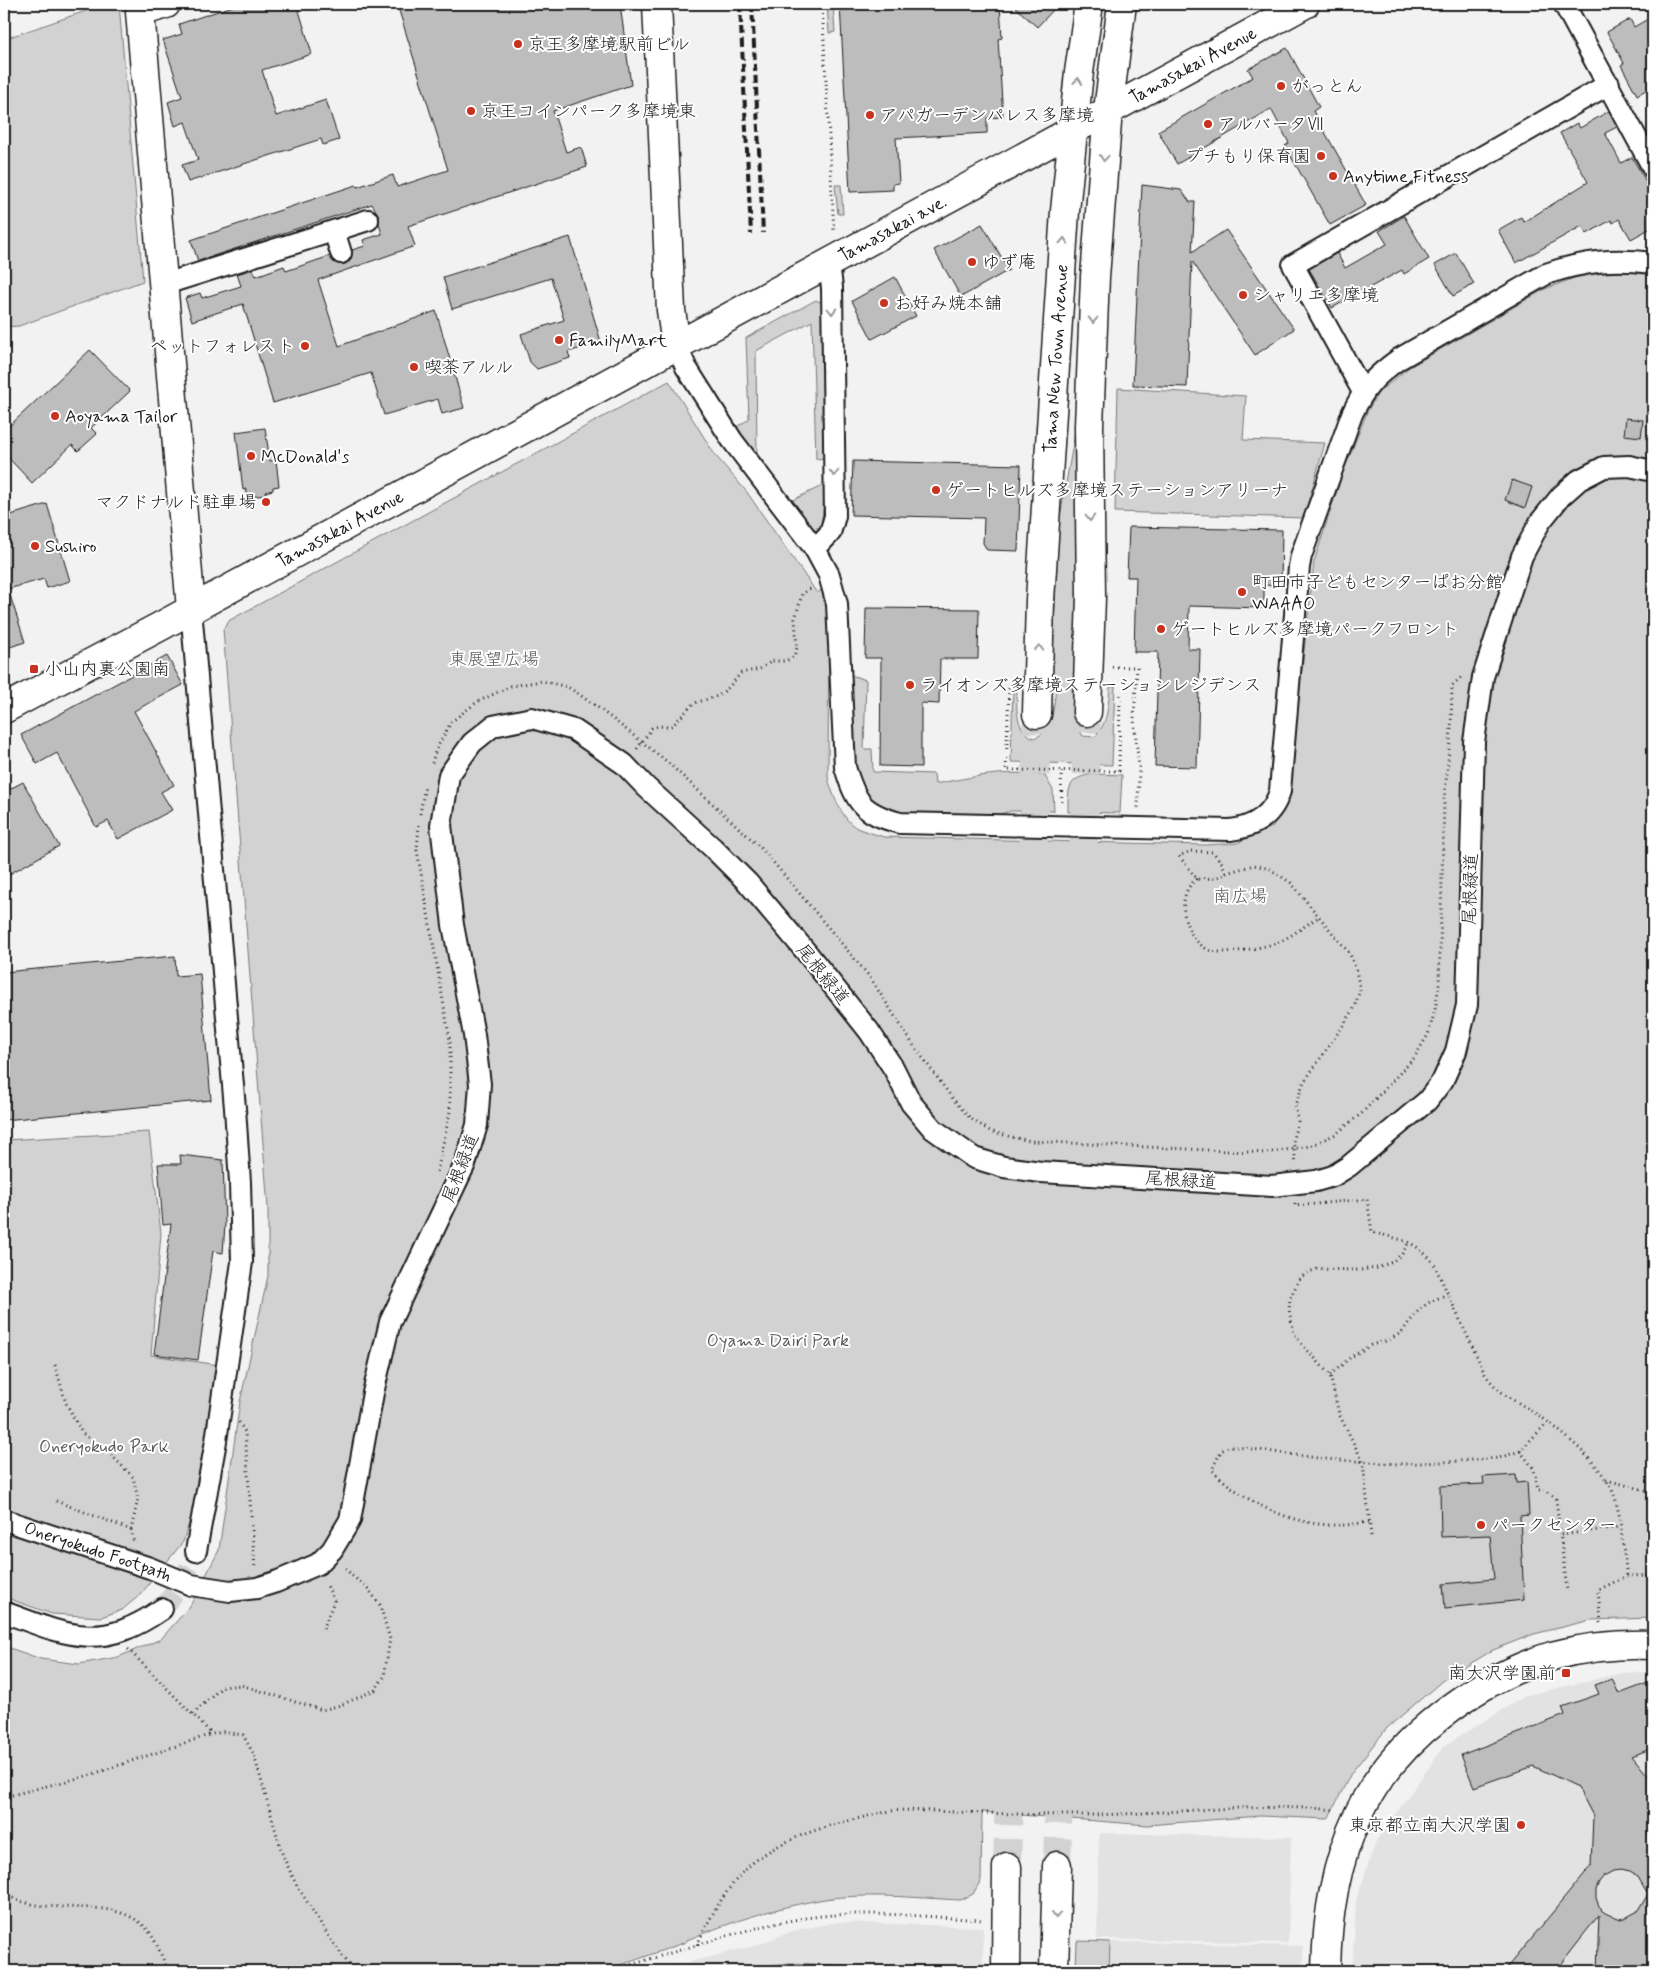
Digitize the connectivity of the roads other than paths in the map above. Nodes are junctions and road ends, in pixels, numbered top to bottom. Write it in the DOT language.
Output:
graph roads {
  1 [pos="166,4"];
  2 [pos="657,4"];
  3 [pos="1089,4"];
  4 [pos="1122,4"];
  5 [pos="1305,4"];
  6 [pos="1564,4"];
  7 [pos="140,8"];
  8 [pos="1608,84"];
  9 [pos="1108,110"];
  10 [pos="1073,129"];
  11 [pos="1653,168"];
  12 [pos="368,220"];
  13 [pos="334,231"];
  14 [pos="341,253"];
  15 [pos="829,262"];
  16 [pos="1653,263"];
  17 [pos="162,286"];
  18 [pos="676,345"];
  19 [pos="1363,392"];
  20 [pos="1653,471"];
  21 [pos="815,549"];
  22 [pos="191,609"];
  23 [pos="4,709"];
  24 [pos="1087,712"];
  25 [pos="1037,714"];
  26 [pos="4,1520"];
  27 [pos="196,1551"];
  28 [pos="257,1588"];
  29 [pos="162,1610"];
  30 [pos="4,1612"];
  31 [pos="1653,1645"];
  32 [pos="1057,1866"];
  33 [pos="1007,1867"];
  34 [pos="1006,1971"];
  35 [pos="1054,1971"];
  36 [pos="1326,1971"];
  1 -- 7 [label="street"];
  2 -- 18 [label="street"];
  10 -- 3 [label="street, Tama New Town Avenue, one-way"];
  4 -- 9 [label="street, Tama New Town Avenue"];
  5 -- 9 [label="street, Tamasakai Avenue"];
  6 -- 8 [label="street"];
  7 -- 17 [label="street"];
  8 -- 11 [label="street"];
  8 -- 19 [label="street"];
  9 -- 10 [label="street, Tamasakai ave."];
  9 -- 24 [label="street, Tama New Town Avenue, one-way"];
  10 -- 15 [label="street, Tamasakai ave."];
  25 -- 10 [label="street, Tama New Town Avenue, one-way"];
  12 -- 13 [label="street"];
  13 -- 14 [label="street"];
  13 -- 17 [label="street"];
  15 -- 18 [label="street, Tamasakai ave."];
  15 -- 21 [label="street, one-way"];
  16 -- 19 [label="street"];
  17 -- 22 [label="street"];
  18 -- 21 [label="street"];
  18 -- 22 [label="street, Tamasakai Avenue"];
  19 -- 21 [label="street"];
  20 -- 28 [label="street, 尾根緑道"];
  22 -- 23 [label="street, Tamasakai Avenue"];
  22 -- 27 [label="street"];
  26 -- 28 [label="street, Oneryokudo Footpath"];
  29 -- 30 [label="street"];
  31 -- 36 [label="street"];
  32 -- 35 [label="street, one-way"];
  33 -- 34 [label="street"];
}
